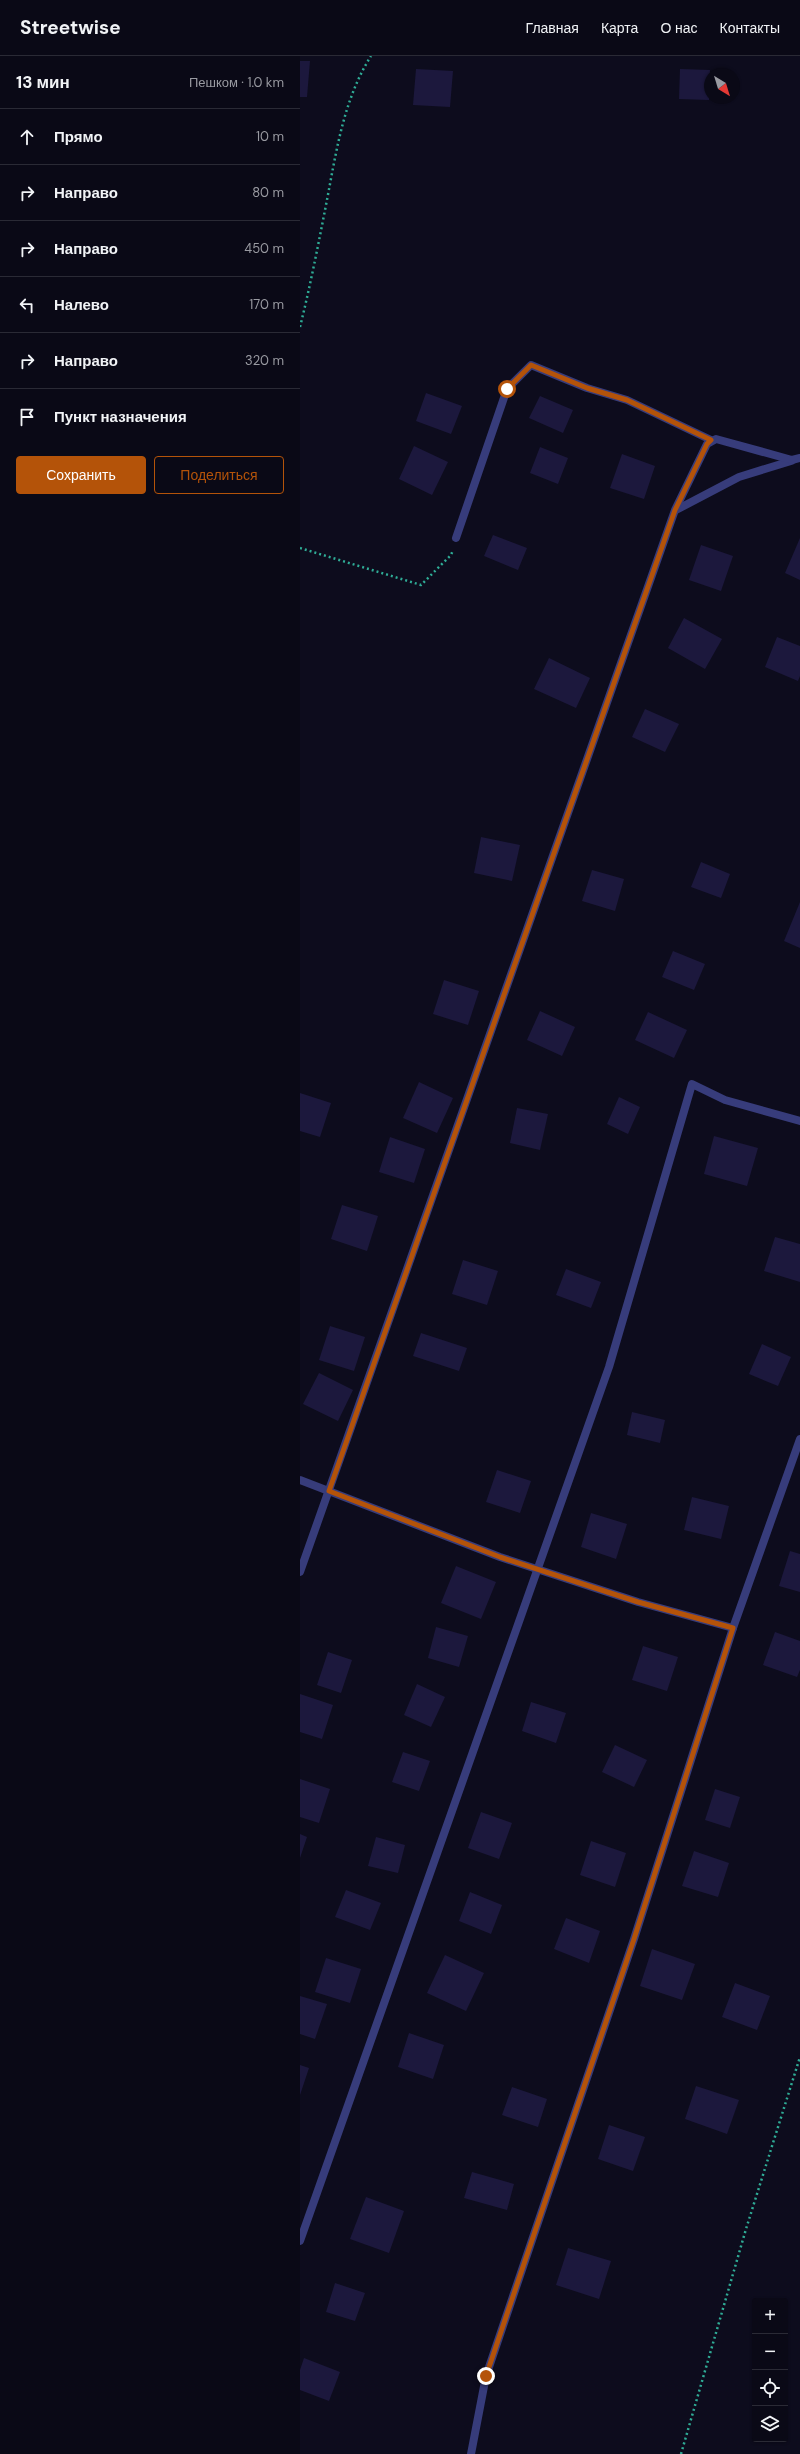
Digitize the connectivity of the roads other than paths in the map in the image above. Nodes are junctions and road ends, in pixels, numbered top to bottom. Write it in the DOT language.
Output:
graph roads {
  1 [pos="711,440"];
  2 [pos="796,459"];
  3 [pos="675,510"];
  4 [pos="456,538"];
  5 [pos="800,1121"];
  6 [pos="800,1439"];
  7 [pos="300,1480"];
  8 [pos="329,1491"];
  9 [pos="537,1569"];
  10 [pos="300,1572"];
  11 [pos="733,1628"];
  12 [pos="300,2241"];
  13 [pos="471,2454"];
  1 -- 2 [label="lane"];
  1 -- 3 [label="lane"];
  1 -- 4 [label="lane"];
  2 -- 3 [label="lane"];
  3 -- 8 [label="lane"];
  5 -- 9 [label="lane"];
  6 -- 11 [label="lane"];
  7 -- 8 [label="lane"];
  8 -- 9 [label="lane"];
  8 -- 10 [label="lane"];
  9 -- 11 [label="lane"];
  9 -- 12 [label="lane"];
  11 -- 13 [label="lane"];
}
